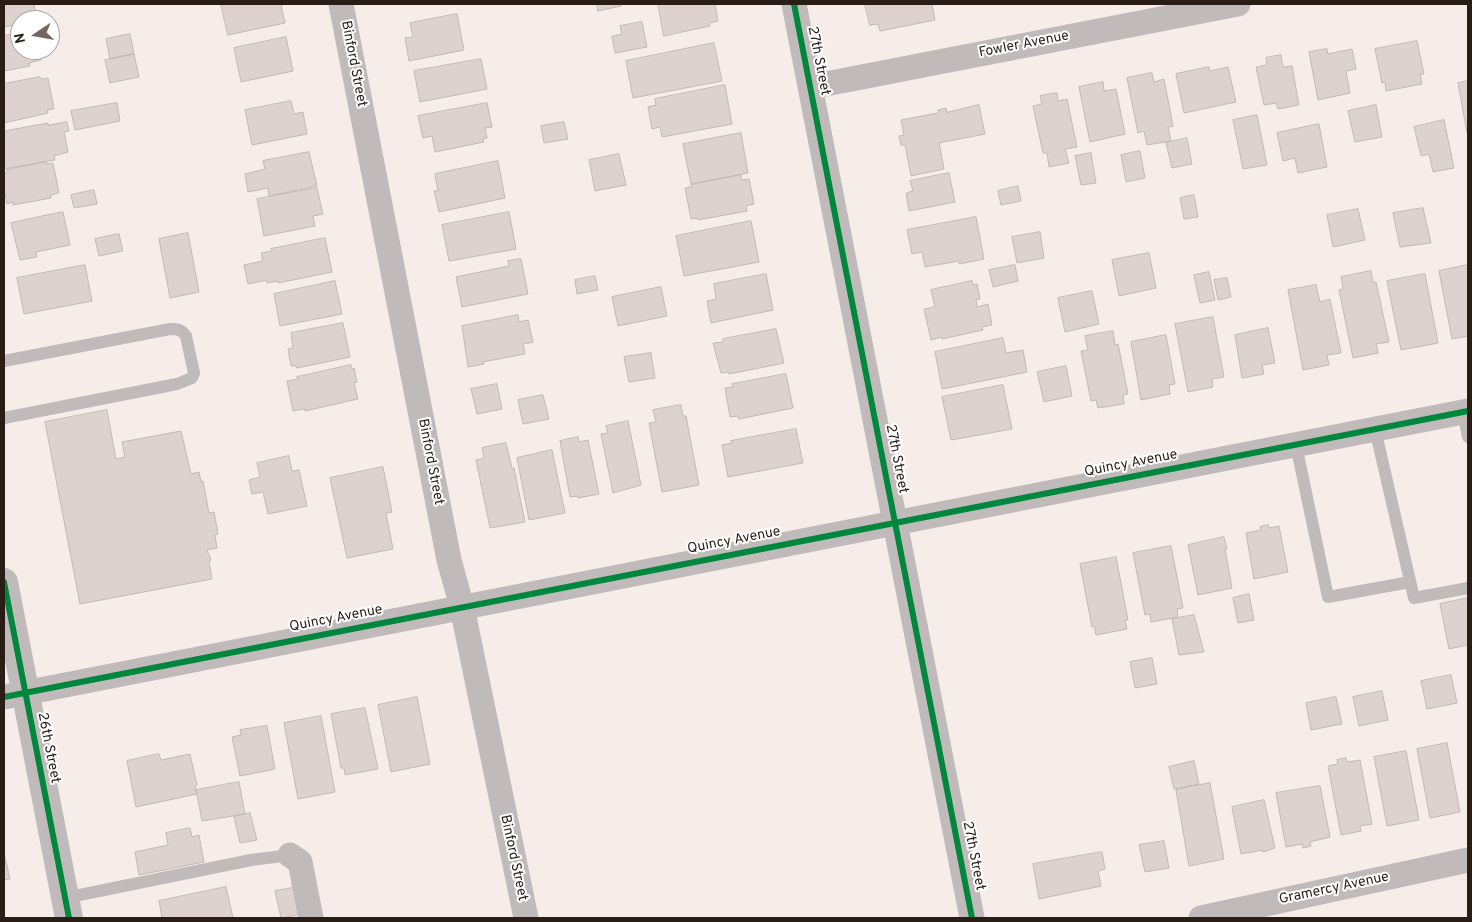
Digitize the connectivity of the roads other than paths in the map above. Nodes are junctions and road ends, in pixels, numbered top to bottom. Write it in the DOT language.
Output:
graph roads {
  1 [pos="341,4"];
  2 [pos="794,4"];
  3 [pos="1238,4"];
  4 [pos="810,87"];
  5 [pos="4,361"];
  6 [pos="1466,412"];
  7 [pos="4,418"];
  8 [pos="1375,429"];
  9 [pos="1468,437"];
  10 [pos="1296,445"];
  11 [pos="895,523"];
  12 [pos="4,582"];
  13 [pos="1410,582"];
  14 [pos="1468,588"];
  15 [pos="462,607"];
  16 [pos="14,695"];
  17 [pos="290,855"];
  18 [pos="1468,860"];
  19 [pos="67,908"];
  20 [pos="311,918"];
  21 [pos="526,918"];
  22 [pos="972,918"];
  23 [pos="1200,918"];
  1 -- 15 [label="street, Binford Street"];
  2 -- 4 [label="street, 27th Street"];
  3 -- 4 [label="street, Fowler Avenue"];
  4 -- 11 [label="street, 27th Street"];
  5 -- 7 [label="lane"];
  6 -- 8 [label="street, Quincy Avenue"];
  6 -- 9 [label="lane"];
  8 -- 10 [label="street, Quincy Avenue"];
  8 -- 13 [label="lane"];
  10 -- 11 [label="street, Quincy Avenue"];
  10 -- 13 [label="lane"];
  11 -- 15 [label="street, Quincy Avenue"];
  11 -- 22 [label="street, 27th Street"];
  12 -- 16 [label="street, 26th Street"];
  13 -- 14 [label="lane"];
  15 -- 16 [label="street, Quincy Avenue"];
  15 -- 21 [label="street, Binford Street"];
  16 -- 19 [label="street, 26th Street"];
  17 -- 19 [label="lane"];
  17 -- 20 [label="street"];
  18 -- 23 [label="street, Gramercy Avenue"];
}
